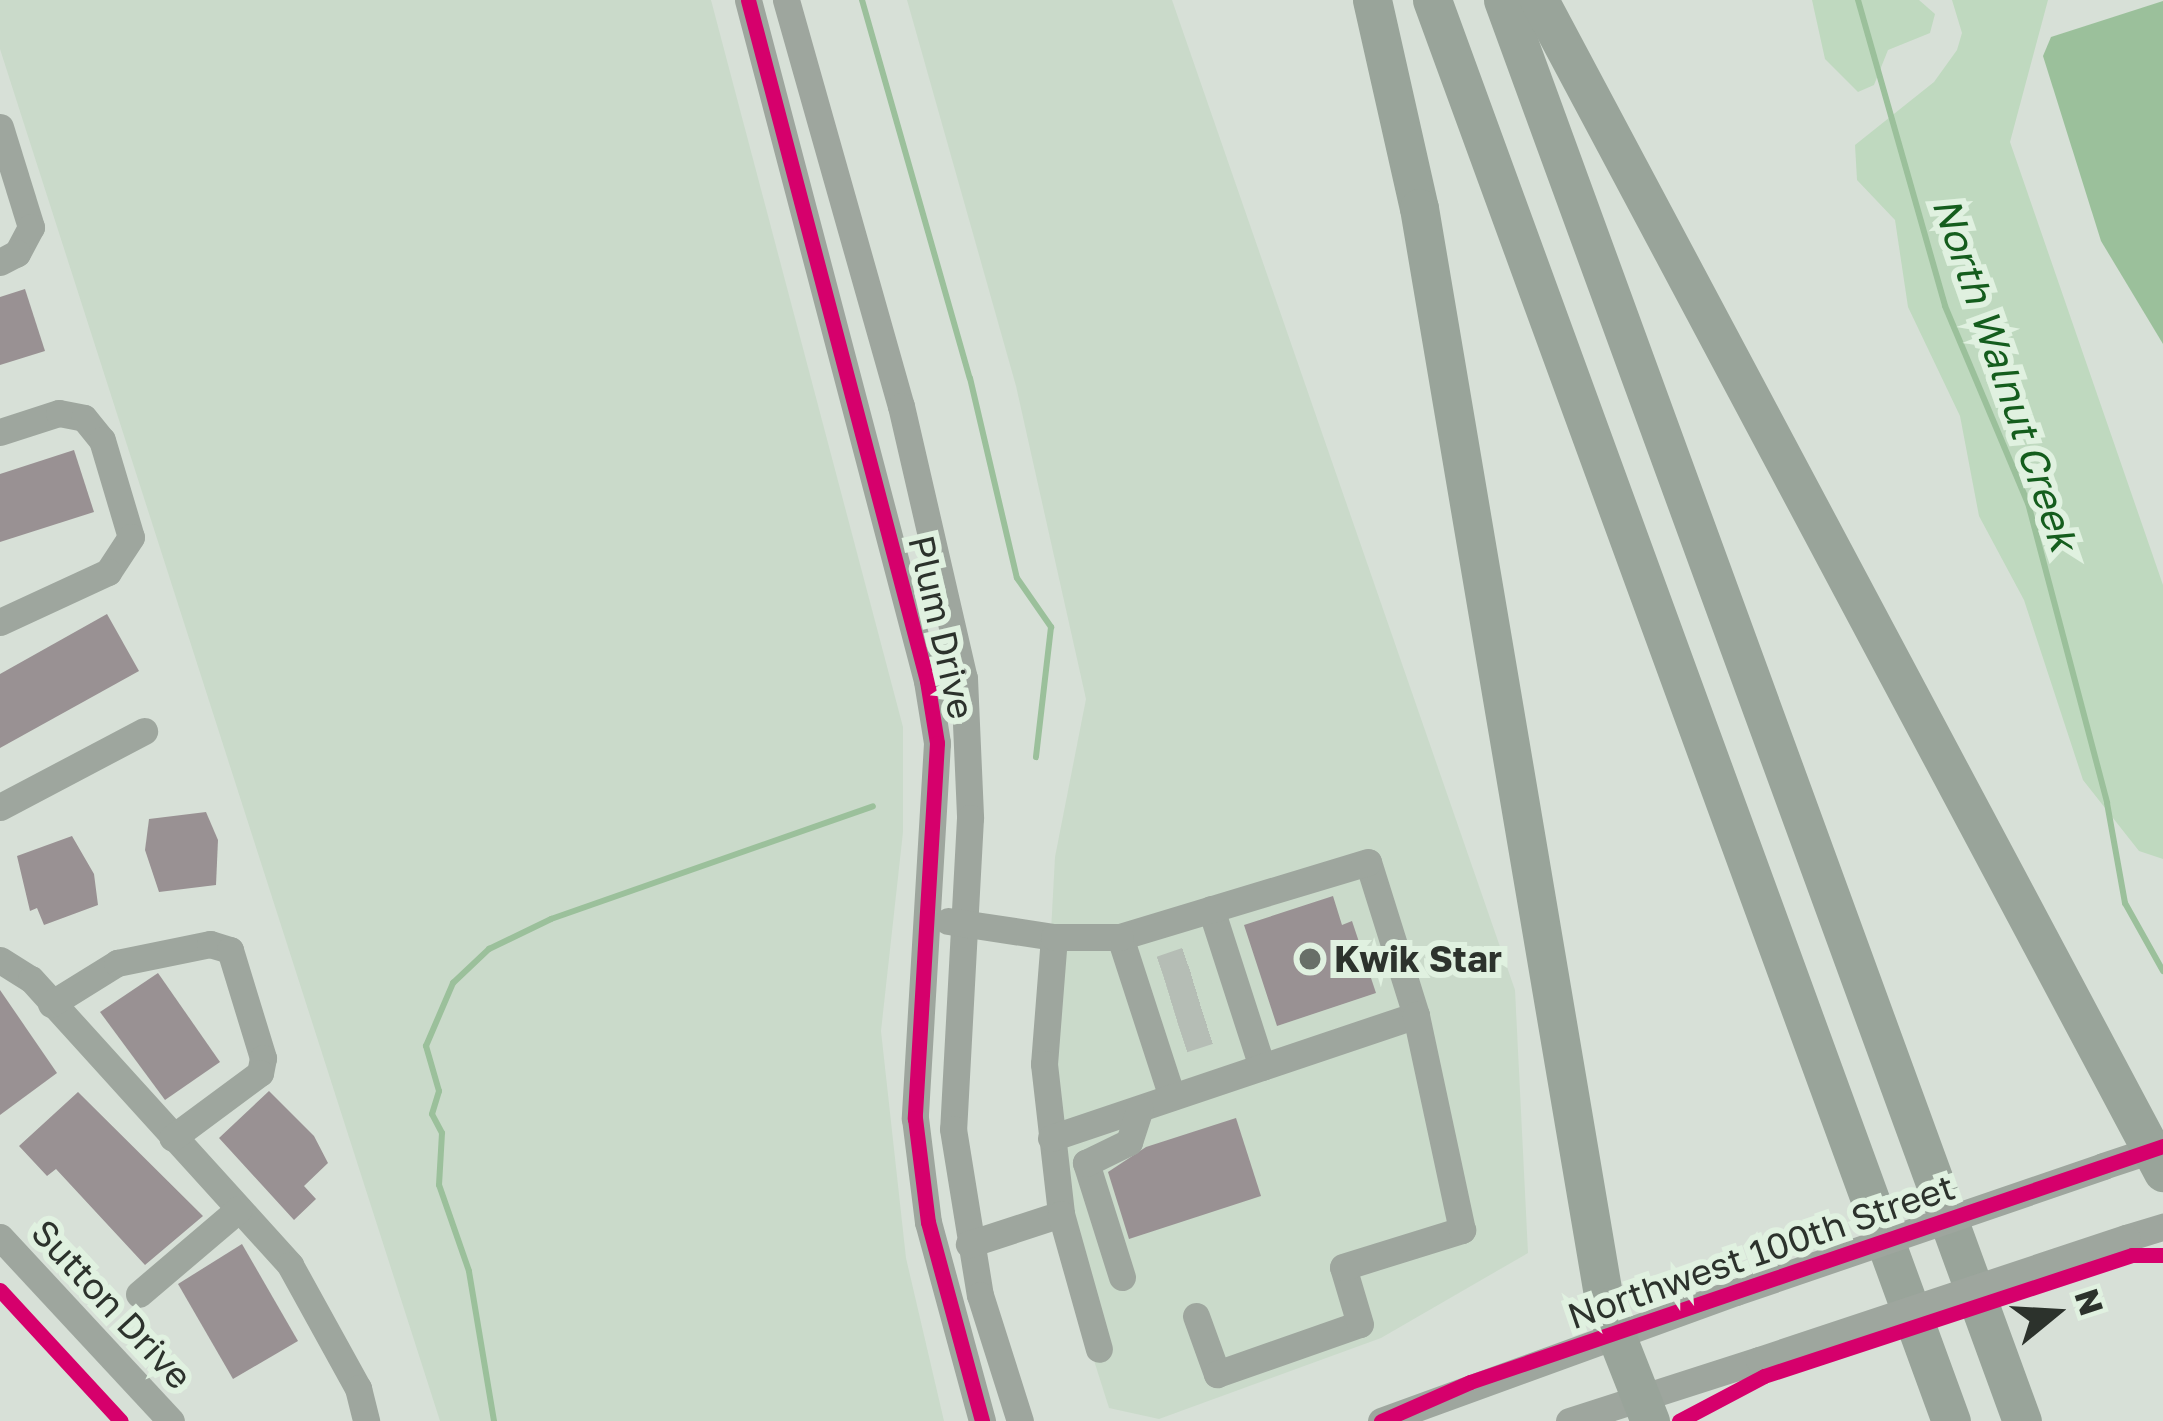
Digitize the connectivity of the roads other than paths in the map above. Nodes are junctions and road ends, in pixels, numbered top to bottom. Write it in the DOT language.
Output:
graph roads {
  1 [pos="748,0"];
  2 [pos="786,0"];
  3 [pos="1372,0"];
  4 [pos="1432,0"];
  5 [pos="1503,0"];
  6 [pos="1539,0"];
  7 [pos="796,37"];
  8 [pos="760,48"];
  9 [pos="0,127"];
  10 [pos="0,262"];
  11 [pos="0,431"];
  12 [pos="0,622"];
  13 [pos="144,731"];
  14 [pos="0,807"];
  15 [pos="1211,909"];
  16 [pos="927,917"];
  17 [pos="963,923"];
  18 [pos="1054,937"];
  19 [pos="1120,937"];
  20 [pos="0,960"];
  21 [pos="51,1004"];
  22 [pos="1416,1015"];
  23 [pos="1262,1067"];
  24 [pos="1172,1097"];
  25 [pos="1141,1109"];
  26 [pos="172,1138"];
  27 [pos="1051,1138"];
  28 [pos="2160,1155"];
  29 [pos="239,1209"];
  30 [pos="1060,1214"];
  31 [pos="2163,1227"];
  32 [pos="0,1237"];
  33 [pos="969,1244"];
  34 [pos="1122,1277"];
  35 [pos="139,1294"];
  36 [pos="1196,1316"];
  37 [pos="1616,1333"];
  38 [pos="1100,1349"];
  39 [pos="1645,1409"];
  40 [pos="171,1421"];
  41 [pos="366,1421"];
  42 [pos="982,1421"];
  43 [pos="1020,1421"];
  44 [pos="1381,1421"];
  45 [pos="1569,1421"];
  46 [pos="1952,1421"];
  47 [pos="2022,1421"];
  1 -- 8 [label="street, Plum Drive"];
  2 -- 7 [label="street, Plum Drive"];
  3 -- 37 [label="highway"];
  4 -- 46 [label="highway"];
  5 -- 47 [label="highway"];
  6 -- 28 [label="highway"];
  7 -- 8 [label="street"];
  7 -- 17 [label="street, Plum Drive"];
  8 -- 16 [label="street, Plum Drive"];
  9 -- 10 [label="street"];
  11 -- 12 [label="street"];
  13 -- 14 [label="street"];
  15 -- 19 [label="street"];
  15 -- 22 [label="street"];
  15 -- 23 [label="street"];
  16 -- 17 [label="street"];
  16 -- 42 [label="street, Plum Drive"];
  17 -- 18 [label="street"];
  17 -- 33 [label="street, Plum Drive"];
  18 -- 19 [label="street"];
  18 -- 27 [label="street"];
  19 -- 24 [label="street"];
  20 -- 21 [label="street"];
  21 -- 26 [label="street"];
  21 -- 26 [label="street"];
  22 -- 23 [label="street"];
  22 -- 36 [label="street"];
  23 -- 24 [label="street"];
  24 -- 25 [label="street"];
  25 -- 27 [label="street"];
  25 -- 34 [label="street"];
  26 -- 29 [label="street"];
  27 -- 30 [label="street"];
  28 -- 37 [label="street, Northwest 100th Street, bridge"];
  29 -- 35 [label="street"];
  29 -- 41 [label="street"];
  30 -- 33 [label="street"];
  30 -- 38 [label="street"];
  31 -- 39 [label="street, bridge"];
  32 -- 40 [label="street, Sutton Drive"];
  33 -- 43 [label="street, Plum Drive"];
  37 -- 39 [label="highway"];
  37 -- 44 [label="street, Northwest 100th Street"];
  39 -- 45 [label="street"];
}
